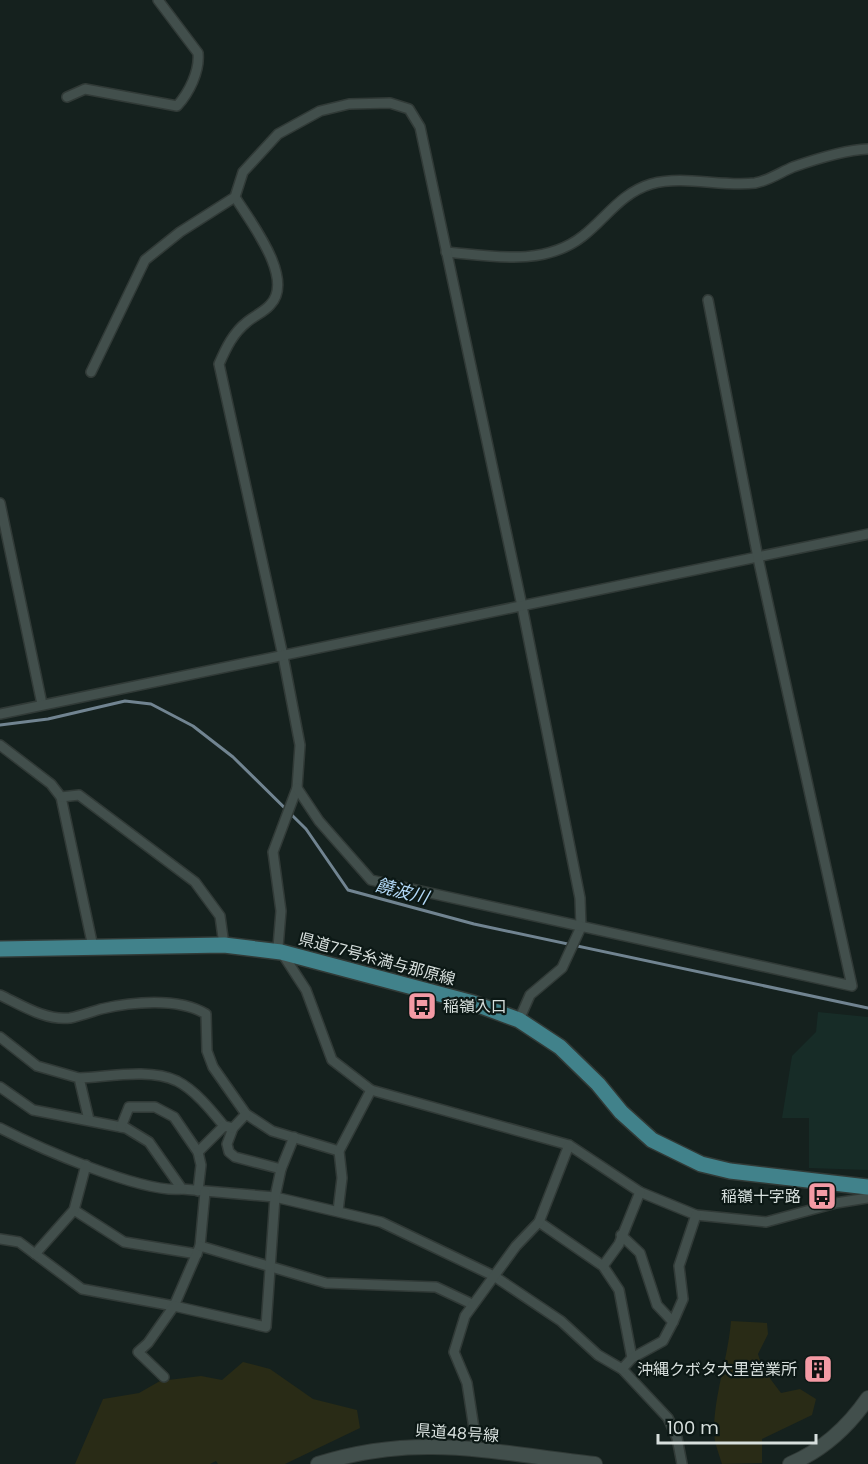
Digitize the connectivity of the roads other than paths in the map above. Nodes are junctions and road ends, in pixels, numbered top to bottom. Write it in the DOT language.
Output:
graph roads {
  1 [pos="158,0"];
  2 [pos="67,97"];
  3 [pos="868,149"];
  4 [pos="235,197"];
  5 [pos="446,252"];
  6 [pos="708,300"];
  7 [pos="91,372"];
  8 [pos="0,503"];
  9 [pos="868,534"];
  10 [pos="758,558"];
  11 [pos="522,606"];
  12 [pos="283,656"];
  13 [pos="42,704"];
  14 [pos="0,714"];
  15 [pos="0,745"];
  16 [pos="297,788"];
  17 [pos="61,797"];
  18 [pos="581,927"];
  19 [pos="224,945"];
  20 [pos="93,947"];
  21 [pos="0,949"];
  22 [pos="281,952"];
  23 [pos="1,997"];
  24 [pos="519,1020"];
  25 [pos="0,1037"];
  26 [pos="79,1078"];
  27 [pos="0,1087"];
  28 [pos="371,1090"];
  29 [pos="246,1114"];
  30 [pos="88,1119"];
  31 [pos="121,1127"];
  32 [pos="229,1127"];
  33 [pos="0,1128"];
  34 [pos="294,1137"];
  35 [pos="569,1145"];
  36 [pos="339,1151"];
  37 [pos="198,1152"];
  38 [pos="86,1164"];
  39 [pos="281,1169"];
  40 [pos="868,1187"];
  41 [pos="182,1189"];
  42 [pos="201,1192"];
  43 [pos="640,1192"];
  44 [pos="275,1197"];
  45 [pos="868,1198"];
  46 [pos="74,1210"];
  47 [pos="338,1211"];
  48 [pos="696,1215"];
  49 [pos="539,1222"];
  50 [pos="621,1235"];
  51 [pos="0,1239"];
  52 [pos="198,1250"];
  53 [pos="35,1254"];
  54 [pos="603,1266"];
  55 [pos="272,1269"];
  56 [pos="494,1276"];
  57 [pos="472,1304"];
  58 [pos="174,1306"];
  59 [pos="674,1322"];
  60 [pos="632,1358"];
  61 [pos="622,1369"];
  62 [pos="164,1377"];
  63 [pos="868,1398"];
  64 [pos="477,1448"];
  65 [pos="318,1464"];
  66 [pos="595,1464"];
  67 [pos="682,1464"];
  68 [pos="790,1464"];
  1 -- 2 [label="street"];
  3 -- 5 [label="street"];
  4 -- 5 [label="street"];
  4 -- 7 [label="street"];
  4 -- 12 [label="street"];
  5 -- 11 [label="street"];
  6 -- 10 [label="street"];
  8 -- 13 [label="street"];
  9 -- 10 [label="street"];
  10 -- 11 [label="street"];
  10 -- 18 [label="street"];
  11 -- 12 [label="street"];
  11 -- 18 [label="street"];
  12 -- 13 [label="street"];
  12 -- 16 [label="street"];
  13 -- 14 [label="street"];
  15 -- 17 [label="street"];
  16 -- 18 [label="street"];
  16 -- 22 [label="street"];
  17 -- 19 [label="street"];
  17 -- 20 [label="street"];
  18 -- 24 [label="street"];
  19 -- 20 [label="main road, 県道77号糸満与那原線"];
  19 -- 22 [label="main road, 県道77号糸満与那原線"];
  20 -- 21 [label="main road, 県道77号糸満与那原線"];
  22 -- 24 [label="main road, 県道77号糸満与那原線"];
  22 -- 28 [label="street"];
  23 -- 29 [label="street"];
  24 -- 40 [label="main road, 県道77号糸満与那原線"];
  25 -- 26 [label="street"];
  26 -- 30 [label="street"];
  26 -- 32 [label="street"];
  27 -- 30 [label="street"];
  28 -- 35 [label="street"];
  28 -- 36 [label="street"];
  29 -- 32 [label="street"];
  29 -- 34 [label="street"];
  30 -- 31 [label="street"];
  31 -- 37 [label="street"];
  31 -- 41 [label="street"];
  32 -- 37 [label="street"];
  32 -- 39 [label="street"];
  33 -- 38 [label="street"];
  34 -- 36 [label="street"];
  34 -- 39 [label="street"];
  35 -- 43 [label="street"];
  35 -- 49 [label="street"];
  36 -- 47 [label="street"];
  37 -- 42 [label="street"];
  38 -- 41 [label="street"];
  38 -- 46 [label="street"];
  39 -- 44 [label="street"];
  41 -- 42 [label="street"];
  42 -- 44 [label="street"];
  42 -- 52 [label="street"];
  43 -- 48 [label="street"];
  43 -- 50 [label="street"];
  44 -- 47 [label="street"];
  44 -- 55 [label="street"];
  45 -- 48 [label="street"];
  46 -- 52 [label="street"];
  46 -- 53 [label="street"];
  47 -- 56 [label="street"];
  48 -- 59 [label="street"];
  49 -- 54 [label="street"];
  49 -- 56 [label="street"];
  50 -- 54 [label="street"];
  50 -- 59 [label="street"];
  51 -- 53 [label="street"];
  52 -- 55 [label="street"];
  52 -- 58 [label="street"];
  53 -- 58 [label="street"];
  54 -- 60 [label="street"];
  55 -- 57 [label="street"];
  55 -- 58 [label="street"];
  56 -- 57 [label="street"];
  56 -- 61 [label="street"];
  57 -- 64 [label="street"];
  58 -- 62 [label="street"];
  59 -- 60 [label="street"];
  60 -- 61 [label="street"];
  61 -- 67 [label="street"];
  63 -- 68 [label="main road"];
  64 -- 65 [label="main road, 県道48号線"];
  64 -- 66 [label="main road, 県道48号線"];
}
